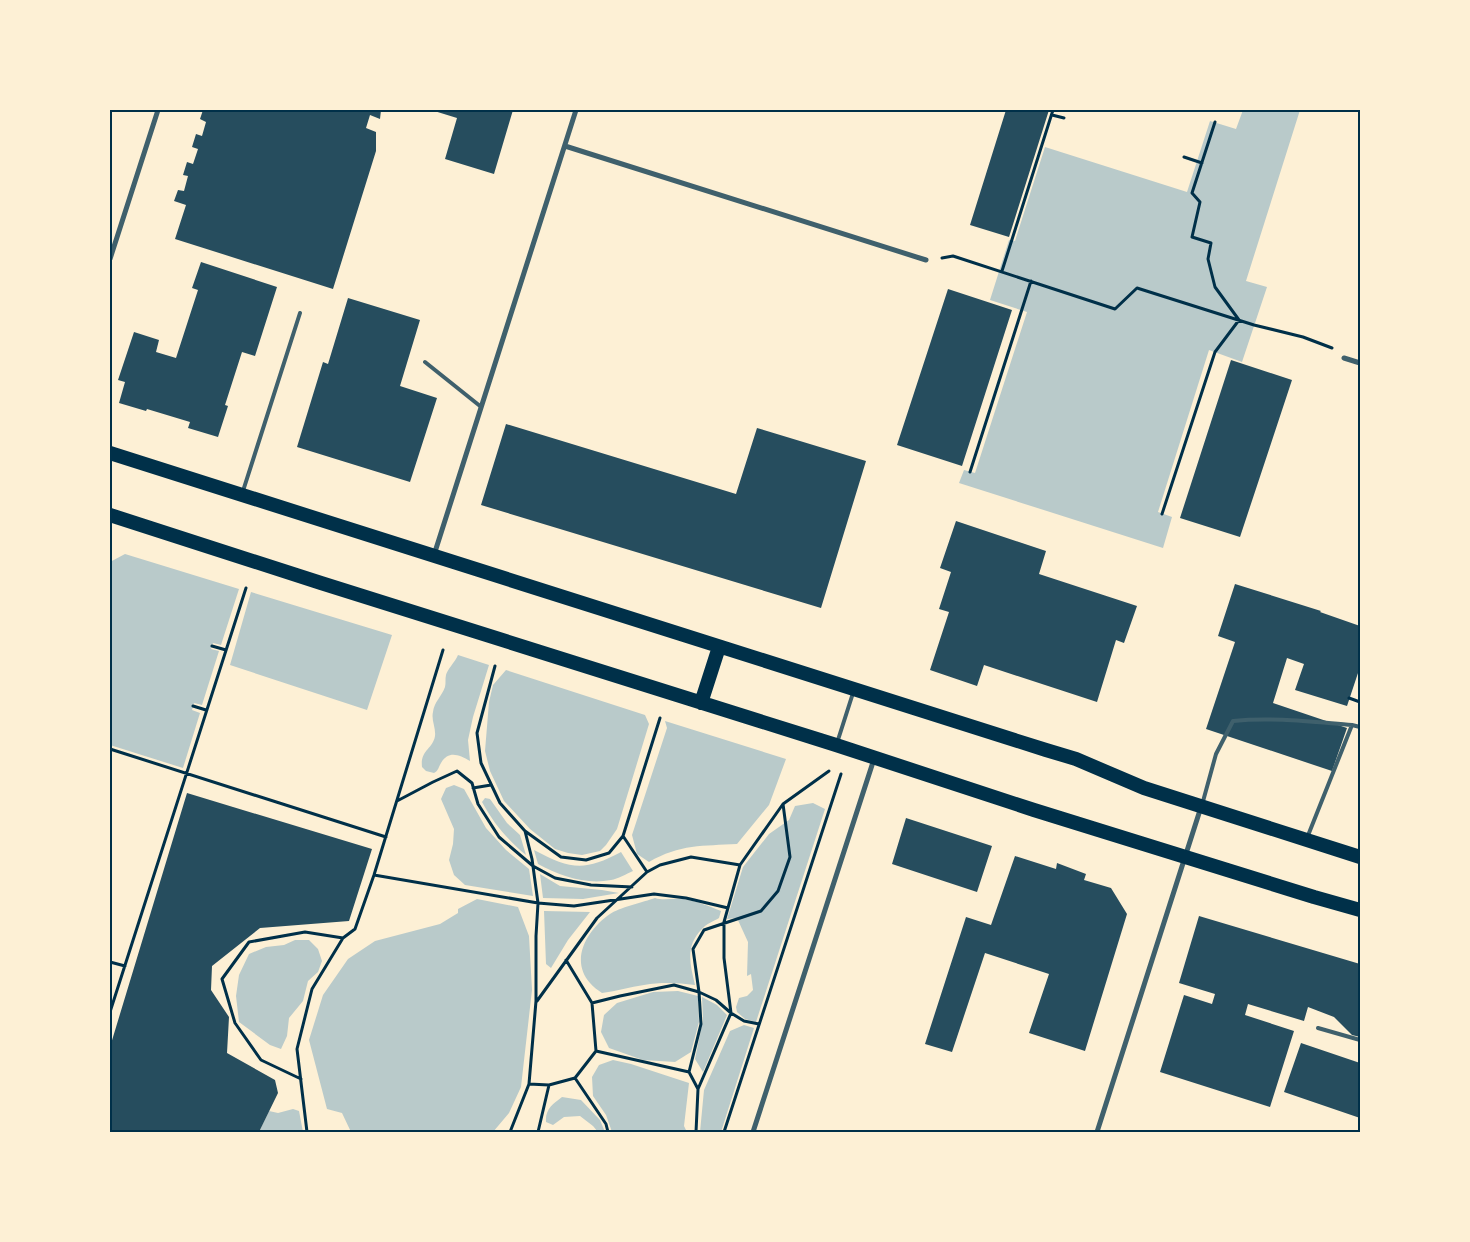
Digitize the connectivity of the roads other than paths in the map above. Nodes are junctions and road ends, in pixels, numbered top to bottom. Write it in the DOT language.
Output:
graph roads {
  1 [pos="158,110"];
  2 [pos="576,110"];
  3 [pos="564,146"];
  4 [pos="110,259"];
  5 [pos="926,260"];
  6 [pos="300,313"];
  7 [pos="1344,358"];
  8 [pos="425,362"];
  9 [pos="1360,364"];
  10 [pos="480,406"];
  11 [pos="110,453"];
  12 [pos="242,496"];
  13 [pos="110,515"];
  14 [pos="434,556"];
  15 [pos="719,647"];
  16 [pos="854,689"];
  17 [pos="701,703"];
  18 [pos="1352,725"];
  19 [pos="1360,727"];
  20 [pos="836,745"];
  21 [pos="875,758"];
  22 [pos="1202,807"];
  23 [pos="1306,840"];
  24 [pos="1186,857"];
  25 [pos="1360,857"];
  26 [pos="1360,910"];
  27 [pos="1318,1028"];
  28 [pos="1360,1040"];
  29 [pos="754,1132"];
  30 [pos="1097,1132"];
  1 -- 4 [label="street"];
  2 -- 3 [label="street"];
  3 -- 5 [label="street"];
  3 -- 10 [label="street"];
  6 -- 12 [label="lane"];
  7 -- 9 [label="street"];
  8 -- 10 [label="lane"];
  10 -- 14 [label="street"];
  11 -- 12 [label="highway"];
  12 -- 14 [label="highway"];
  13 -- 17 [label="highway"];
  14 -- 15 [label="highway"];
  15 -- 16 [label="highway"];
  15 -- 17 [label="highway"];
  16 -- 20 [label="lane"];
  16 -- 22 [label="highway"];
  17 -- 20 [label="highway"];
  18 -- 19 [label="lane"];
  18 -- 22 [label="lane"];
  18 -- 23 [label="lane"];
  20 -- 21 [label="highway"];
  21 -- 24 [label="highway"];
  21 -- 29 [label="street"];
  22 -- 23 [label="highway"];
  22 -- 24 [label="street"];
  23 -- 25 [label="highway"];
  24 -- 26 [label="highway"];
  24 -- 30 [label="street"];
  27 -- 28 [label="lane"];
}
